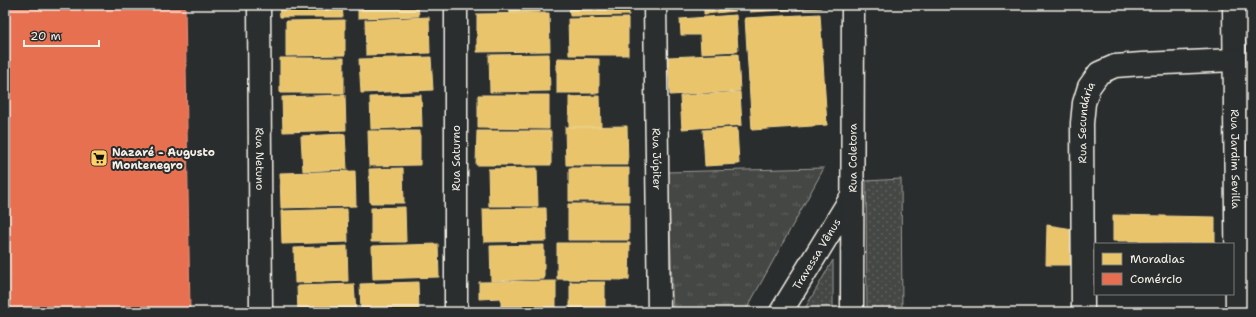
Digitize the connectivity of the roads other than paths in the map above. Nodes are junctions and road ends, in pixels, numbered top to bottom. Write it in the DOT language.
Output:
graph roads {
  1 [pos="259,5"];
  2 [pos="456,5"];
  3 [pos="655,5"];
  4 [pos="853,5"];
  5 [pos="1234,5"];
  6 [pos="1234,60"];
  7 [pos="852,196"];
  8 [pos="261,312"];
  9 [pos="456,312"];
  10 [pos="659,312"];
  11 [pos="781,312"];
  12 [pos="852,312"];
  13 [pos="1083,312"];
  14 [pos="1237,312"];
  1 -- 8 [label="street, Rua Netuno"];
  2 -- 9 [label="street, Rua Saturno"];
  3 -- 10 [label="street, Rua Júpiter"];
  4 -- 7 [label="street, Rua Coletora"];
  5 -- 6 [label="street, Rua Jardim Sevilla"];
  6 -- 13 [label="street, Rua Secundária"];
  6 -- 14 [label="street, Rua Jardim Sevilla"];
  7 -- 11 [label="street, Travessa Vênus"];
  7 -- 12 [label="street, Rua Coletora"];
}
